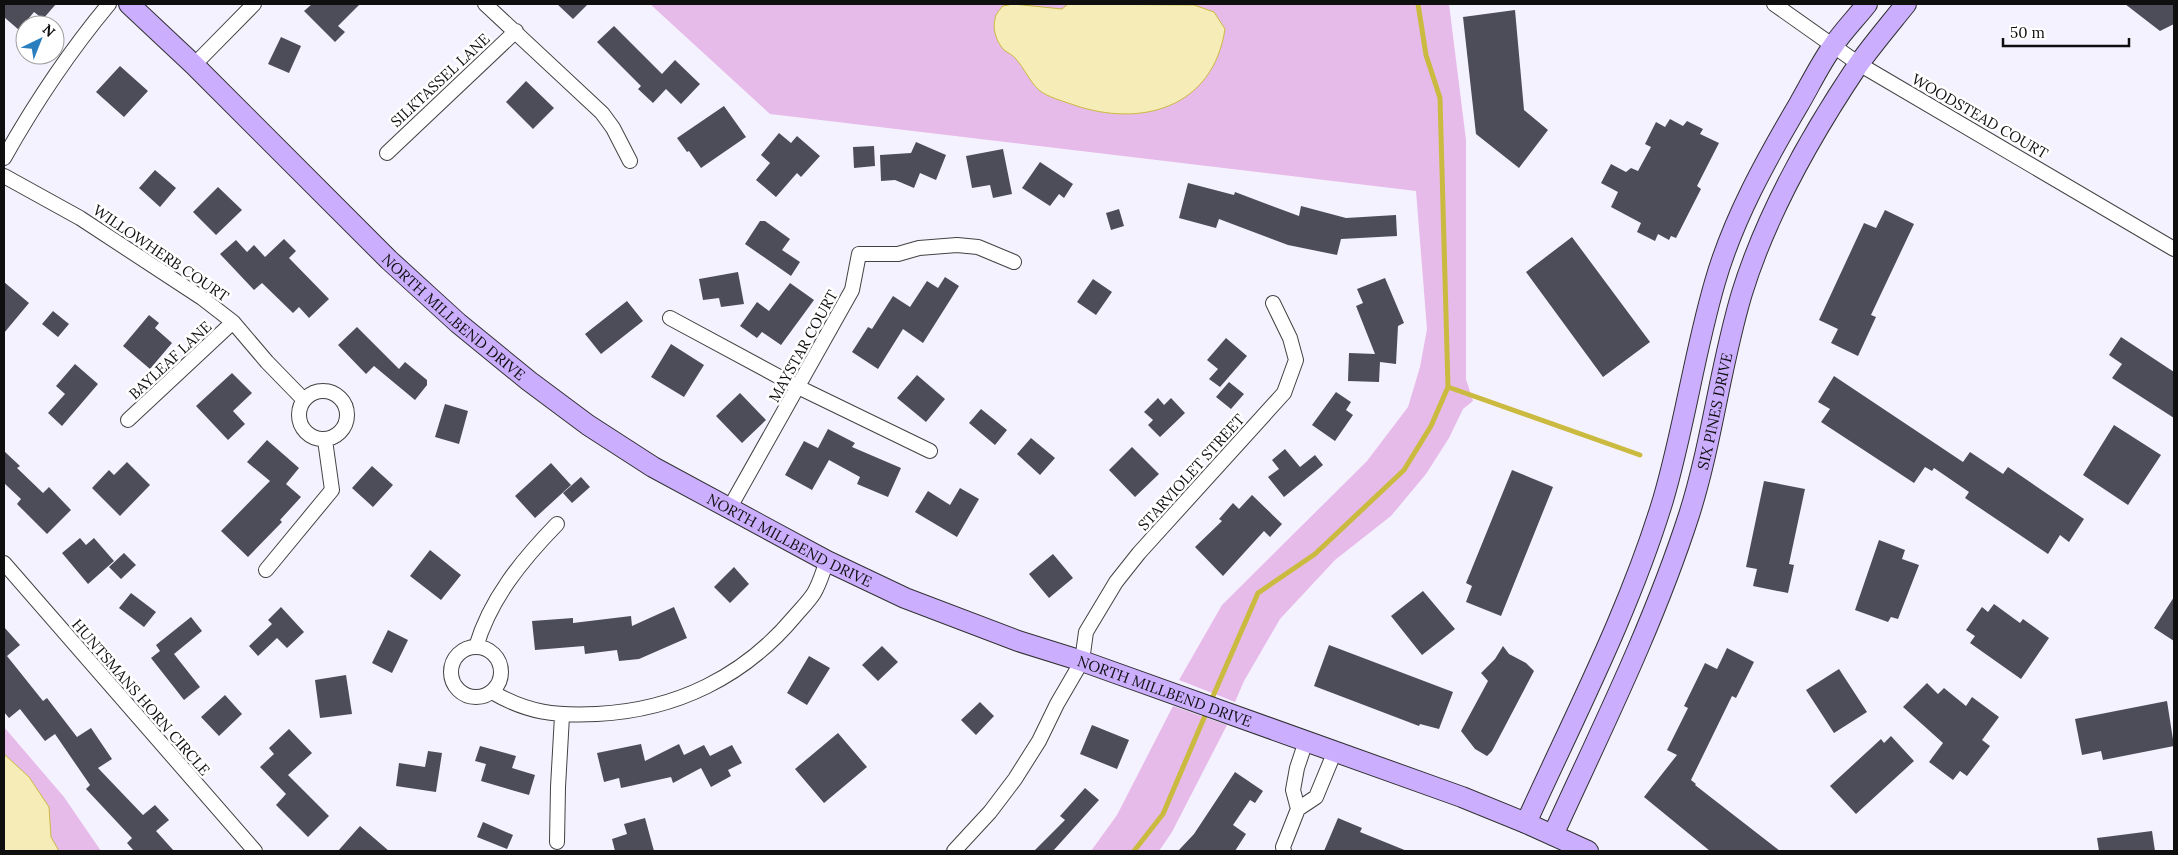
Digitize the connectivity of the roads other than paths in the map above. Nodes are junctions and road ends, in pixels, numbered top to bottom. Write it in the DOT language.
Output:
graph roads {
  1 [pos="109,4"];
  2 [pos="129,4"];
  3 [pos="254,4"];
  4 [pos="485,4"];
  5 [pos="1774,4"];
  6 [pos="1867,4"];
  7 [pos="1906,4"];
  8 [pos="516,31"];
  9 [pos="1833,46"];
  10 [pos="1859,64"];
  11 [pos="194,65"];
  12 [pos="387,153"];
  13 [pos="4,158"];
  14 [pos="630,161"];
  15 [pos="4,176"];
  16 [pos="2174,249"];
  17 [pos="1014,262"];
  18 [pos="1273,303"];
  19 [pos="670,318"];
  20 [pos="233,322"];
  21 [pos="798,387"];
  22 [pos="304,400"];
  23 [pos="128,420"];
  24 [pos="325,440"];
  25 [pos="930,451"];
  26 [pos="729,509"];
  27 [pos="557,524"];
  28 [pos="827,561"];
  29 [pos="4,564"];
  30 [pos="266,570"];
  31 [pos="1635,578"];
  32 [pos="1662,587"];
  33 [pos="476,647"];
  34 [pos="1082,661"];
  35 [pos="492,692"];
  36 [pos="562,716"];
  37 [pos="1306,741"];
  38 [pos="1335,751"];
  39 [pos="1298,809"];
  40 [pos="1526,823"];
  41 [pos="1553,835"];
  42 [pos="557,842"];
  43 [pos="255,851"];
  44 [pos="954,851"];
  45 [pos="1284,851"];
  46 [pos="1588,851"];
  1 -- 13 [label="street"];
  2 -- 11 [label="street, NORTH MILLBEND DRIVE"];
  3 -- 11 [label="street"];
  4 -- 8 [label="street"];
  5 -- 9 [label="street, WOODSTEAD COURT"];
  6 -- 9 [label="street, SIX PINES DRIVE"];
  7 -- 10 [label="street, SIX PINES DRIVE"];
  8 -- 12 [label="street, SILKTASSEL LANE"];
  8 -- 14 [label="street"];
  9 -- 10 [label="street, WOODSTEAD COURT"];
  9 -- 31 [label="street, SIX PINES DRIVE"];
  10 -- 16 [label="street, WOODSTEAD COURT"];
  10 -- 32 [label="street, SIX PINES DRIVE"];
  11 -- 26 [label="street, NORTH MILLBEND DRIVE"];
  15 -- 20 [label="street, WILLOWHERB COURT"];
  17 -- 21 [label="street, MAYSTAR COURT"];
  18 -- 34 [label="street, STARVIOLET STREET"];
  19 -- 21 [label="street"];
  20 -- 22 [label="street, WILLOWHERB COURT"];
  20 -- 23 [label="street, BAYLEAF LANE"];
  21 -- 25 [label="street"];
  21 -- 26 [label="street, MAYSTAR COURT"];
  22 -- 24 [label="street"];
  22 -- 24 [label="street"];
  24 -- 30 [label="street"];
  26 -- 28 [label="street, NORTH MILLBEND DRIVE"];
  27 -- 33 [label="street"];
  28 -- 34 [label="street, NORTH MILLBEND DRIVE"];
  28 -- 36 [label="street"];
  29 -- 43 [label="street, HUNTSMANS HORN CIRCLE"];
  31 -- 32 [label="street"];
  31 -- 40 [label="street, SIX PINES DRIVE"];
  32 -- 41 [label="street, SIX PINES DRIVE"];
  33 -- 35 [label="street"];
  33 -- 35 [label="street"];
  34 -- 37 [label="street, NORTH MILLBEND DRIVE"];
  34 -- 44 [label="street"];
  35 -- 36 [label="street"];
  36 -- 42 [label="street"];
  37 -- 38 [label="street, NORTH MILLBEND DRIVE"];
  37 -- 39 [label="street"];
  38 -- 39 [label="street"];
  38 -- 40 [label="street, NORTH MILLBEND DRIVE"];
  39 -- 45 [label="street"];
  40 -- 41 [label="street, NORTH MILLBEND DRIVE"];
  41 -- 46 [label="street, NORTH MILLBEND DRIVE"];
}
